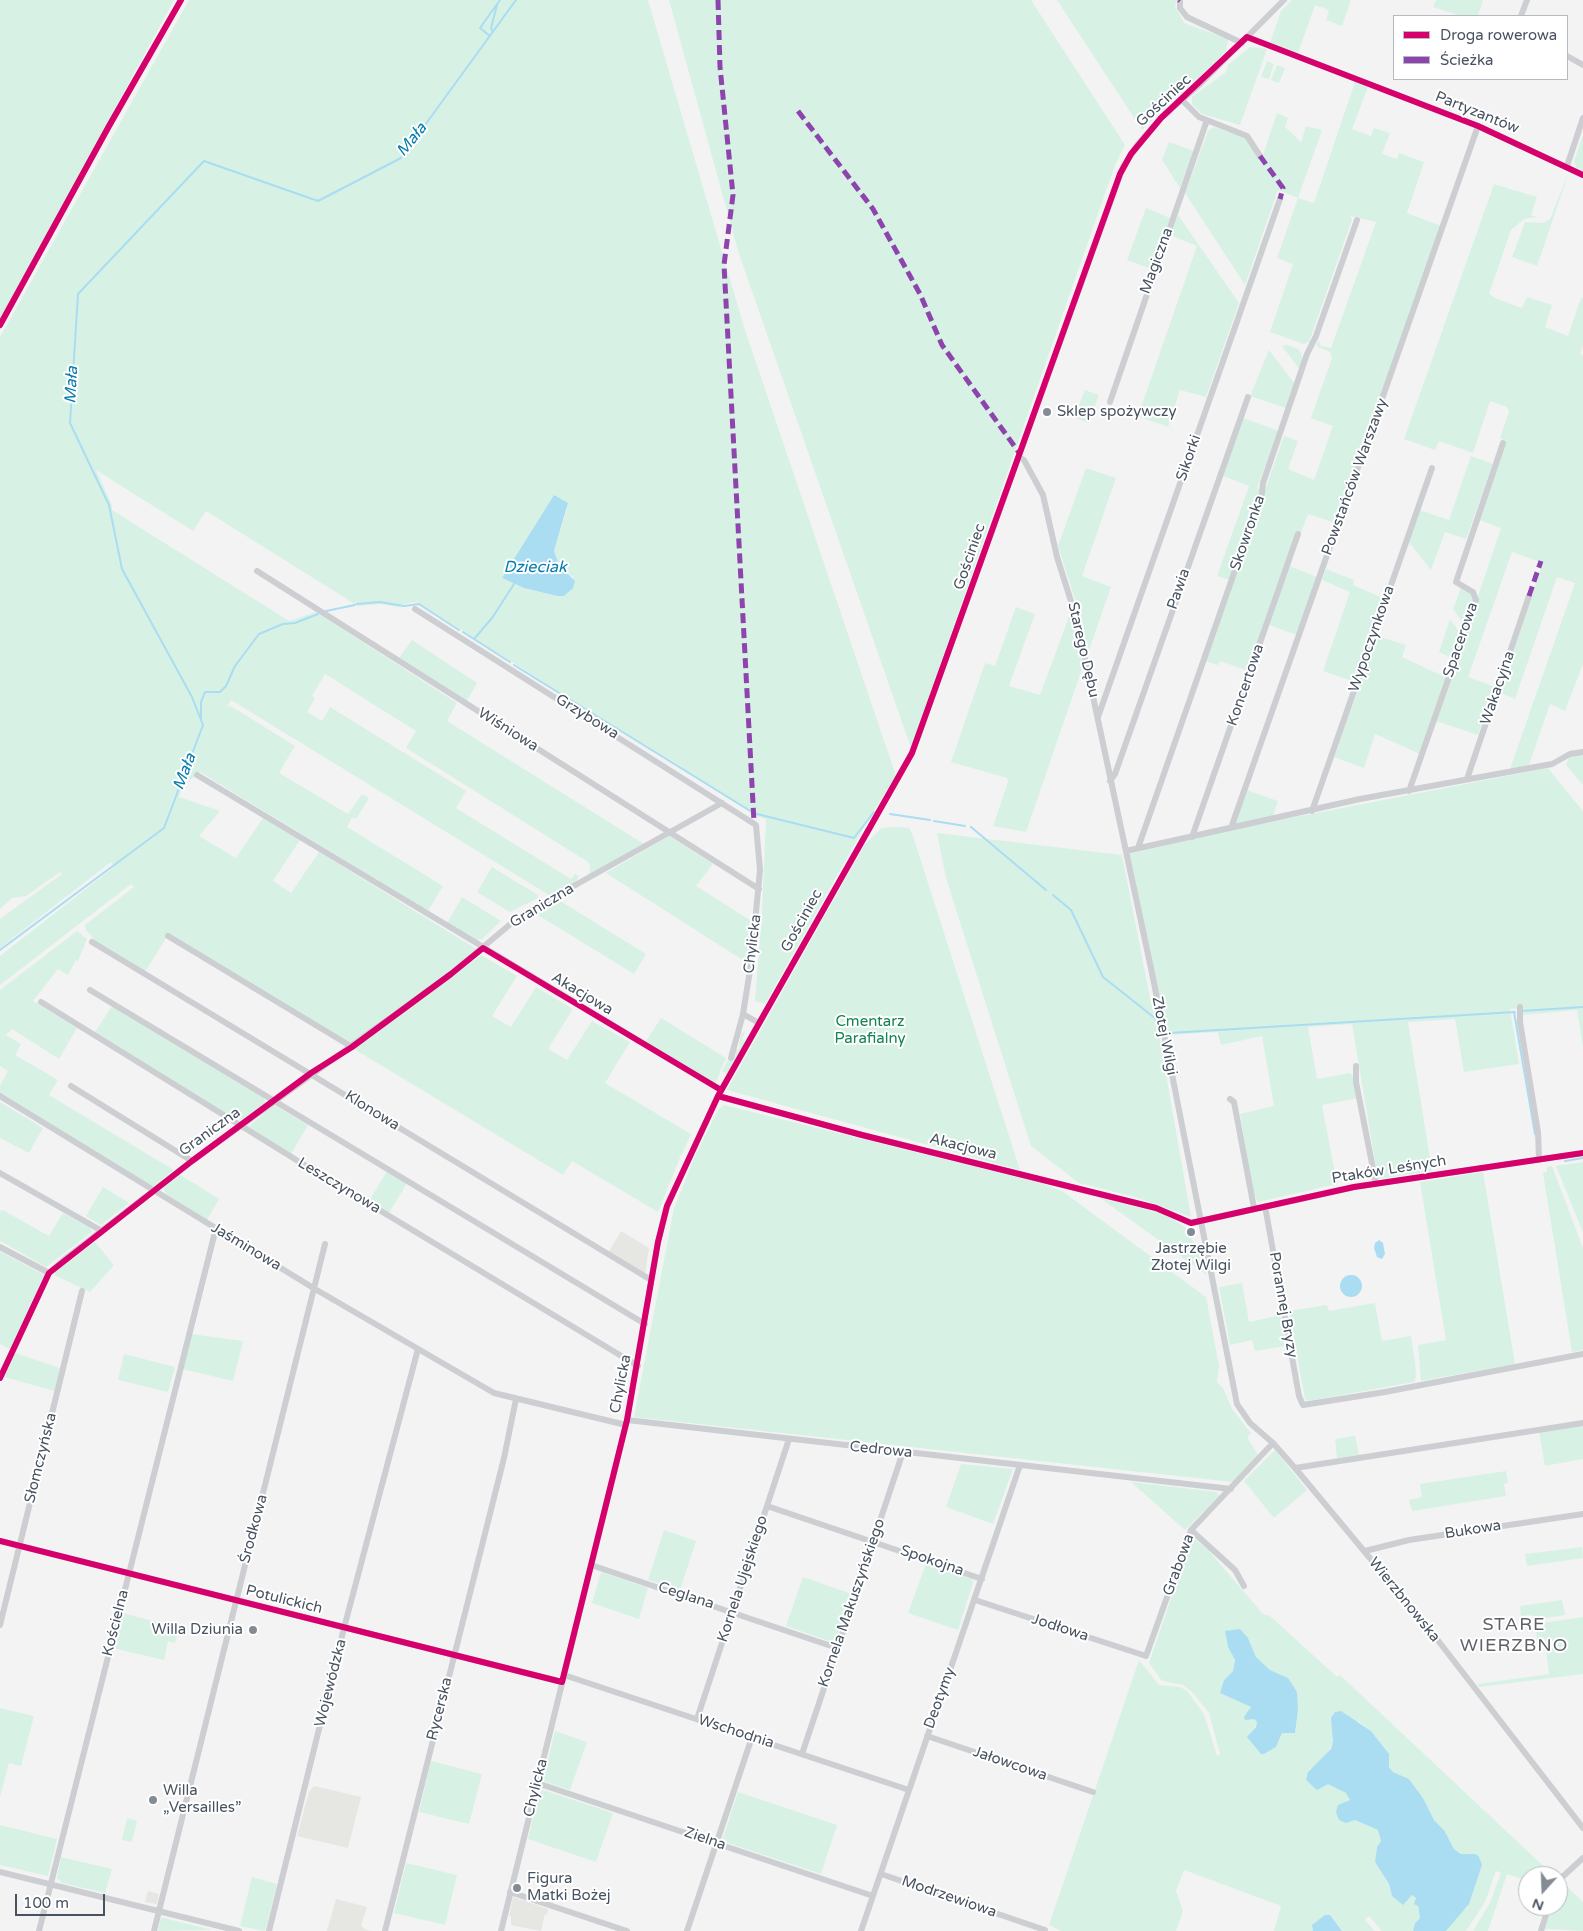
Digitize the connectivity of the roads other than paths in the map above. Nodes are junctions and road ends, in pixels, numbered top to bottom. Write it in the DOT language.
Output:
graph roads {
  1 [pos="181,0"];
  2 [pos="1284,0"];
  3 [pos="1527,0"];
  4 [pos="1180,1"];
  5 [pos="1521,15"];
  6 [pos="1245,40"];
  7 [pos="1568,57"];
  8 [pos="1583,65"];
  9 [pos="1182,100"];
  10 [pos="1583,118"];
  11 [pos="1206,120"];
  12 [pos="1478,126"];
  13 [pos="1260,156"];
  14 [pos="1567,166"];
  15 [pos="1583,175"];
  16 [pos="1280,199"];
  17 [pos="1357,220"];
  18 [pos="0,325"];
  19 [pos="1248,397"];
  20 [pos="1110,402"];
  21 [pos="1502,443"];
  22 [pos="1018,457"];
  23 [pos="1432,468"];
  24 [pos="1298,534"];
  25 [pos="257,571"];
  26 [pos="1529,596"];
  27 [pos="414,609"];
  28 [pos="1098,717"];
  29 [pos="1583,752"];
  30 [pos="197,775"];
  31 [pos="1467,779"];
  32 [pos="1110,781"];
  33 [pos="1409,790"];
  34 [pos="722,802"];
  35 [pos="1312,811"];
  36 [pos="757,828"];
  37 [pos="1231,828"];
  38 [pos="669,833"];
  39 [pos="1192,837"];
  40 [pos="1138,848"];
  41 [pos="1126,851"];
  42 [pos="759,889"];
  43 [pos="168,936"];
  44 [pos="92,942"];
  45 [pos="483,948"];
  46 [pos="90,990"];
  47 [pos="42,1002"];
  48 [pos="1520,1007"];
  49 [pos="743,1014"];
  50 [pos="759,1024"];
  51 [pos="352,1048"];
  52 [pos="731,1058"];
  53 [pos="1356,1066"];
  54 [pos="311,1074"];
  55 [pos="71,1086"];
  56 [pos="719,1093"];
  57 [pos="0,1096"];
  58 [pos="1230,1100"];
  59 [pos="274,1101"];
  60 [pos="240,1126"];
  61 [pos="1583,1153"];
  62 [pos="1540,1160"];
  63 [pos="192,1161"];
  64 [pos="0,1173"];
  65 [pos="1376,1184"];
  66 [pos="154,1189"];
  67 [pos="1265,1206"];
  68 [pos="1254,1208"];
  69 [pos="1200,1222"];
  70 [pos="216,1228"];
  71 [pos="102,1231"];
  72 [pos="325,1244"];
  73 [pos="0,1247"];
  74 [pos="49,1273"];
  75 [pos="651,1280"];
  76 [pos="315,1288"];
  77 [pos="82,1291"];
  78 [pos="645,1324"];
  79 [pos="418,1349"];
  80 [pos="1583,1354"];
  81 [pos="638,1366"];
  82 [pos="0,1378"];
  83 [pos="494,1393"];
  84 [pos="516,1400"];
  85 [pos="627,1423"];
  86 [pos="1583,1423"];
  87 [pos="789,1439"];
  88 [pos="1273,1443"];
  89 [pos="903,1452"];
  90 [pos="1020,1465"];
  91 [pos="1295,1468"];
  92 [pos="1232,1488"];
  93 [pos="767,1506"];
  94 [pos="1583,1514"];
  95 [pos="1191,1530"];
  96 [pos="0,1541"];
  97 [pos="874,1541"];
  98 [pos="19,1546"];
  99 [pos="1364,1551"];
  100 [pos="591,1565"];
  101 [pos="129,1573"];
  102 [pos="982,1579"];
  103 [pos="1244,1586"];
  104 [pos="975,1600"];
  105 [pos="236,1601"];
  106 [pos="733,1612"];
  107 [pos="0,1625"];
  108 [pos="344,1628"];
  109 [pos="837,1648"];
  110 [pos="454,1655"];
  111 [pos="1146,1656"];
  112 [pos="563,1678"];
  113 [pos="697,1719"];
  114 [pos="927,1736"];
  115 [pos="752,1737"];
  116 [pos="802,1754"];
  117 [pos="537,1783"];
  118 [pos="909,1790"];
  119 [pos="1093,1792"];
  120 [pos="1583,1828"];
  121 [pos="718,1843"];
  122 [pos="1583,1858"];
  123 [pos="0,1872"];
  124 [pos="1568,1872"];
  125 [pos="881,1874"];
  126 [pos="51,1884"];
  127 [pos="510,1892"];
  128 [pos="873,1896"];
  129 [pos="159,1911"];
  130 [pos="1546,1916"];
  131 [pos="1045,1930"];
  132 [pos="39,1931"];
  133 [pos="154,1931"];
  134 [pos="239,1931"];
  135 [pos="269,1931"];
  136 [pos="385,1931"];
  137 [pos="501,1931"];
  138 [pos="628,1931"];
  139 [pos="687,1931"];
  140 [pos="861,1931"];
  141 [pos="1541,1931"];
  1 -- 18 [label="street"];
  2 -- 6 [label="street, Gościniec"];
  3 -- 5 [label="street"];
  4 -- 6 [label="street, Partyzantów"];
  6 -- 9 [label="street, Gościniec"];
  6 -- 12 [label="street, Partyzantów"];
  7 -- 8 [label="street"];
  9 -- 11 [label="street"];
  9 -- 22 [label="street, Gościniec"];
  10 -- 14 [label="street"];
  11 -- 13 [label="street"];
  11 -- 20 [label="street, Magiczna"];
  12 -- 14 [label="street, Partyzantów"];
  12 -- 37 [label="street, Powstańców Warszawy"];
  14 -- 15 [label="street, Partyzantów"];
  16 -- 28 [label="street, Sikorki"];
  17 -- 40 [label="street, Skowronka"];
  19 -- 32 [label="street, Pawia"];
  21 -- 33 [label="street, Spacerowa"];
  22 -- 28 [label="street, Starego Dębu"];
  22 -- 50 [label="street, Gościniec"];
  23 -- 35 [label="street, Wypoczynkowa"];
  24 -- 39 [label="street, Koncertowa"];
  25 -- 38 [label="street, Wiśniowa"];
  26 -- 31 [label="street, Wakacyjna"];
  27 -- 34 [label="street, Grzybowa"];
  28 -- 32 [label="street, Starego Dębu"];
  29 -- 31 [label="street"];
  30 -- 45 [label="street, Akacjowa"];
  31 -- 33 [label="street"];
  32 -- 41 [label="street, Starego Dębu"];
  33 -- 35 [label="street"];
  34 -- 36 [label="street, Grzybowa"];
  34 -- 38 [label="street, Graniczna"];
  35 -- 37 [label="street"];
  36 -- 42 [label="street, Chylicka"];
  37 -- 39 [label="street"];
  38 -- 42 [label="street, Wiśniowa"];
  38 -- 45 [label="street, Graniczna"];
  39 -- 40 [label="street"];
  40 -- 41 [label="street"];
  41 -- 69 [label="street, Złotej Wilgi"];
  42 -- 49 [label="street, Chylicka"];
  43 -- 51 [label="street"];
  44 -- 54 [label="street, Klonowa"];
  45 -- 51 [label="street, Graniczna"];
  45 -- 56 [label="street, Akacjowa"];
  46 -- 59 [label="street"];
  47 -- 60 [label="street, Leszczynowa"];
  48 -- 62 [label="street"];
  49 -- 50 [label="street"];
  49 -- 52 [label="street, Chylicka"];
  50 -- 56 [label="street, Gościniec"];
  51 -- 54 [label="street, Graniczna"];
  53 -- 65 [label="street"];
  54 -- 59 [label="street, Graniczna"];
  54 -- 75 [label="street, Klonowa"];
  55 -- 63 [label="street"];
  56 -- 69 [label="street, Akacjowa"];
  56 -- 75 [label="street, Chylicka"];
  57 -- 66 [label="street, Jaśminowa"];
  58 -- 68 [label="street"];
  59 -- 60 [label="street, Graniczna"];
  59 -- 78 [label="street"];
  60 -- 63 [label="street, Graniczna"];
  60 -- 81 [label="street, Leszczynowa"];
  61 -- 62 [label="street, Ptaków Leśnych"];
  62 -- 65 [label="street, Ptaków Leśnych"];
  63 -- 66 [label="street, Graniczna"];
  64 -- 71 [label="street"];
  65 -- 67 [label="street, Ptaków Leśnych"];
  66 -- 70 [label="street, Jaśminowa"];
  66 -- 71 [label="street, Graniczna"];
  67 -- 68 [label="street, Ptaków Leśnych"];
  67 -- 80 [label="street, Porannej Bryzy"];
  68 -- 69 [label="street, Ptaków Leśnych"];
  69 -- 88 [label="street, Wierzbnowska"];
  70 -- 76 [label="street, Jaśminowa"];
  70 -- 101 [label="street, Kościelna"];
  71 -- 74 [label="street, Graniczna"];
  72 -- 76 [label="street, Środkowa"];
  73 -- 74 [label="street"];
  74 -- 82 [label="street, Graniczna"];
  75 -- 78 [label="street, Chylicka"];
  76 -- 79 [label="street, Jaśminowa"];
  76 -- 105 [label="street, Środkowa"];
  77 -- 98 [label="street, Słomczyńska"];
  78 -- 81 [label="street, Chylicka"];
  79 -- 83 [label="street, Jaśminowa"];
  79 -- 108 [label="street, Wojewódzka"];
  81 -- 85 [label="street, Chylicka"];
  83 -- 84 [label="street, Cedrowa"];
  84 -- 85 [label="street, Cedrowa"];
  84 -- 110 [label="street, Rycerska"];
  85 -- 87 [label="street, Cedrowa"];
  85 -- 100 [label="street, Chylicka"];
  86 -- 91 [label="street"];
  87 -- 89 [label="street, Cedrowa"];
  87 -- 93 [label="street, Kornela Ujejskiego"];
  88 -- 91 [label="street, Wierzbnowska"];
  88 -- 92 [label="street, Grabowa"];
  89 -- 90 [label="street, Cedrowa"];
  89 -- 97 [label="street, Kornela Makuszyńskiego"];
  90 -- 92 [label="street, Cedrowa"];
  90 -- 102 [label="street, Deotymy"];
  91 -- 99 [label="street, Wierzbnowska"];
  92 -- 95 [label="street, Grabowa"];
  93 -- 97 [label="street, Spokojna"];
  93 -- 106 [label="street, Kornela Ujejskiego"];
  94 -- 99 [label="street, Bukowa"];
  95 -- 103 [label="street"];
  95 -- 111 [label="street, Grabowa"];
  96 -- 98 [label="street, Potulickich"];
  97 -- 102 [label="street, Spokojna"];
  97 -- 109 [label="street, Kornela Makuszyńskiego"];
  98 -- 101 [label="street, Potulickich"];
  98 -- 107 [label="street, Słomczyńska"];
  99 -- 120 [label="street, Wierzbnowska"];
  100 -- 106 [label="street, Ceglana"];
  100 -- 112 [label="street, Chylicka"];
  101 -- 105 [label="street, Potulickich"];
  101 -- 126 [label="street, Kościelna"];
  102 -- 104 [label="street, Deotymy"];
  104 -- 111 [label="street, Jodłowa"];
  104 -- 114 [label="street, Deotymy"];
  105 -- 108 [label="street, Potulickich"];
  105 -- 129 [label="street, Środkowa"];
  106 -- 109 [label="street, Ceglana"];
  106 -- 113 [label="street, Kornela Ujejskiego"];
  108 -- 110 [label="street, Potulickich"];
  108 -- 135 [label="street, Wojewódzka"];
  109 -- 116 [label="street, Kornela Makuszyńskiego"];
  110 -- 112 [label="street, Potulickich"];
  110 -- 136 [label="street, Rycerska"];
  112 -- 113 [label="street, Wschodnia"];
  112 -- 117 [label="street, Chylicka"];
  113 -- 115 [label="street, Wschodnia"];
  114 -- 118 [label="street, Deotymy"];
  114 -- 119 [label="street, Jałowcowa"];
  115 -- 116 [label="street, Wschodnia"];
  115 -- 121 [label="street"];
  116 -- 118 [label="street, Wschodnia"];
  117 -- 121 [label="street, Zielna"];
  117 -- 127 [label="street, Chylicka"];
  118 -- 125 [label="street, Deotymy"];
  121 -- 128 [label="street, Zielna"];
  121 -- 139 [label="street"];
  122 -- 124 [label="street"];
  123 -- 126 [label="street"];
  125 -- 128 [label="street, Deotymy"];
  125 -- 131 [label="street, Modrzewiowa"];
  126 -- 129 [label="street"];
  126 -- 132 [label="street, Kościelna"];
  127 -- 137 [label="street, Chylicka"];
  127 -- 138 [label="street"];
  128 -- 140 [label="street, Deotymy"];
  129 -- 133 [label="street, Środkowa"];
  129 -- 134 [label="street"];
  130 -- 141 [label="street"];
}
